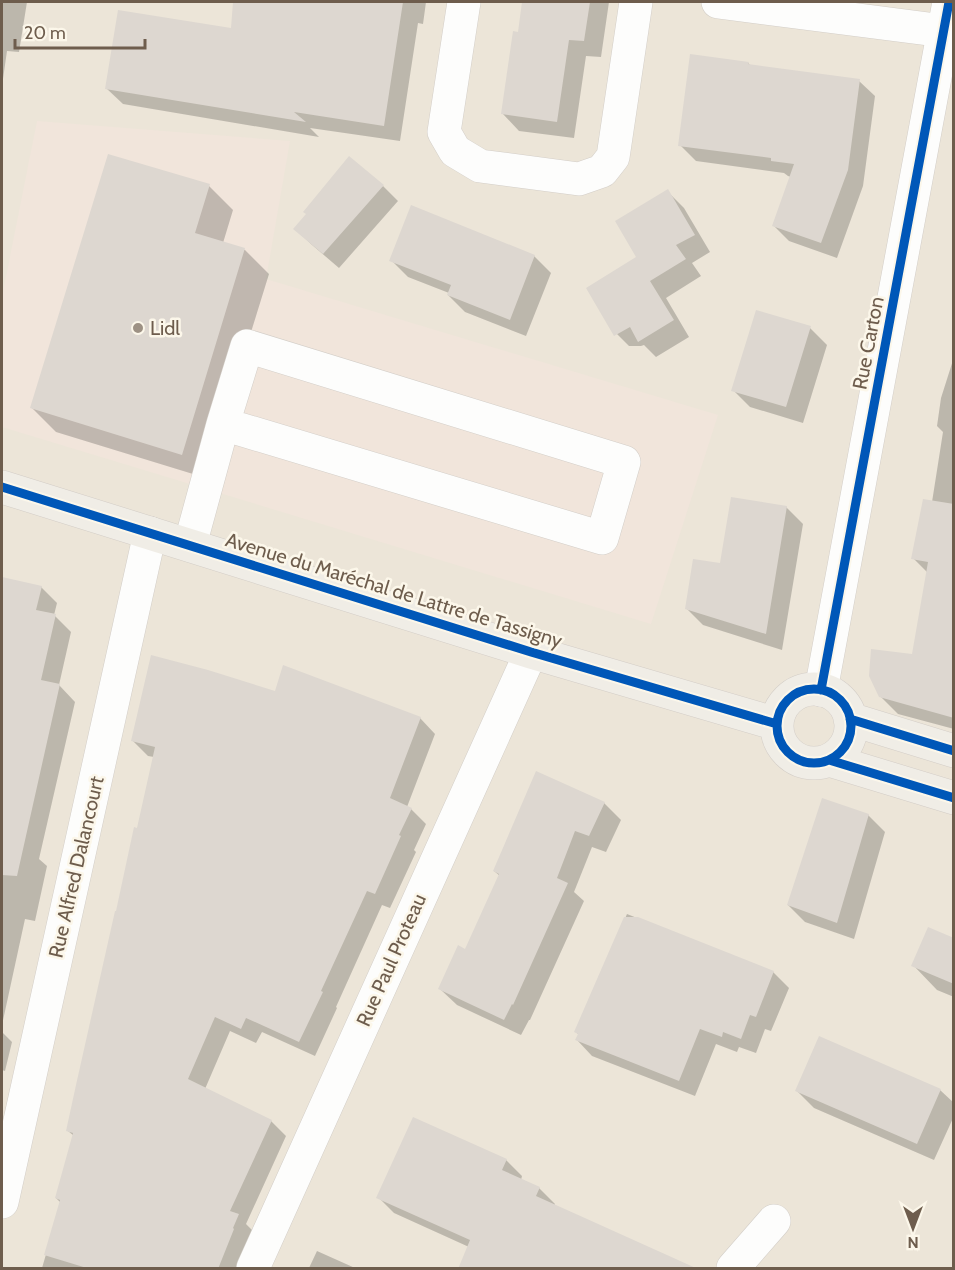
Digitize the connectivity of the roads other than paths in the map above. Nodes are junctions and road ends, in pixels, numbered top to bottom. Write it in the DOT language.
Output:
graph roads {
  1 [pos="464,2"];
  2 [pos="636,2"];
  3 [pos="718,2"];
  4 [pos="947,16"];
  5 [pos="222,424"];
  6 [pos="2,487"];
  7 [pos="150,533"];
  8 [pos="190,545"];
  9 [pos="531,652"];
  10 [pos="821,690"];
  11 [pos="850,719"];
  12 [pos="777,724"];
  13 [pos="954,751"];
  14 [pos="829,760"];
  15 [pos="954,798"];
  16 [pos="2,1202"];
  17 [pos="774,1221"];
  18 [pos="253,1269"];
  19 [pos="733,1269"];
  1 -- 2 [label="street"];
  3 -- 4 [label="street"];
  4 -- 10 [label="street, Rue Carton"];
  5 -- 5 [label="street"];
  5 -- 8 [label="street"];
  6 -- 7 [label="main road, Avenue du Maréchal de Lattre de Tassigny"];
  7 -- 8 [label="main road, Avenue du Maréchal de Lattre de Tassigny"];
  7 -- 16 [label="street, Rue Alfred Dalancourt"];
  8 -- 9 [label="main road, Avenue du Maréchal de Lattre de Tassigny"];
  9 -- 12 [label="main road, Avenue du Maréchal de Lattre de Tassigny"];
  9 -- 18 [label="street, Rue Paul Proteau"];
  10 -- 11 [label="main road"];
  10 -- 12 [label="main road"];
  11 -- 13 [label="main road"];
  11 -- 14 [label="main road"];
  12 -- 14 [label="main road"];
  14 -- 15 [label="main road"];
  17 -- 19 [label="street"];
}
